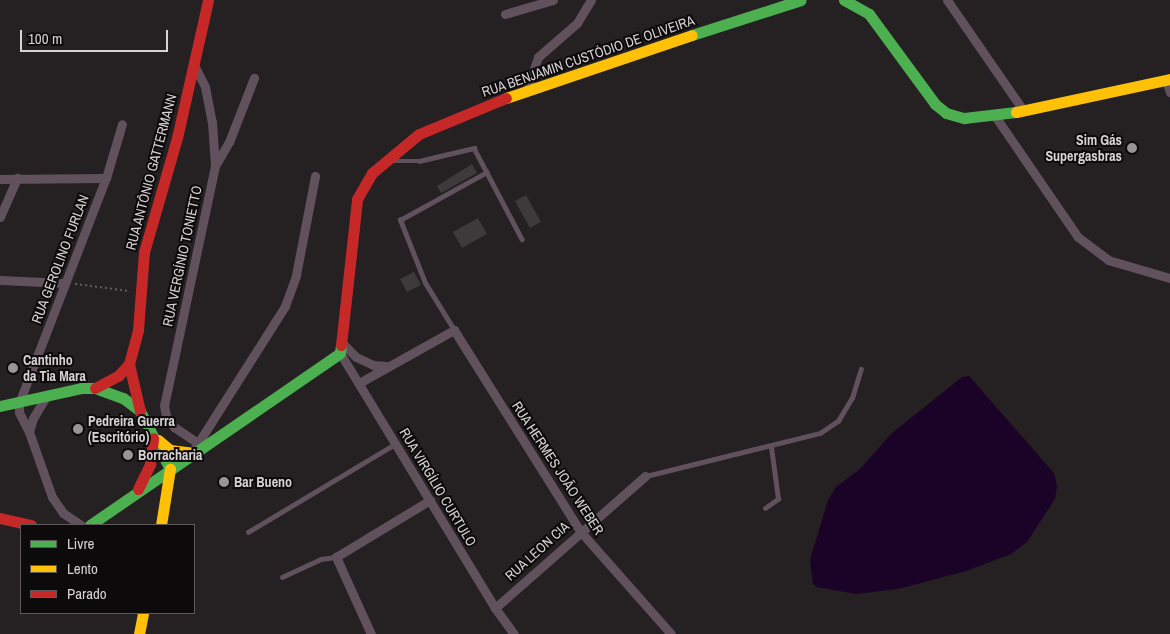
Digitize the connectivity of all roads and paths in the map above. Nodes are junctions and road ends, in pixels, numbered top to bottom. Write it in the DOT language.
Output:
graph roads {
  1 [pos="208,0"];
  2 [pos="554,0"];
  3 [pos="591,0"];
  4 [pos="801,0"];
  5 [pos="844,0"];
  6 [pos="947,0"];
  7 [pos="505,14"];
  8 [pos="193,63"];
  9 [pos="254,78"];
  10 [pos="1168,79"];
  11 [pos="528,89"];
  12 [pos="1170,92"];
  13 [pos="1023,110"];
  14 [pos="993,117"];
  15 [pos="122,124"];
  16 [pos="382,161"];
  17 [pos="215,166"];
  18 [pos="487,172"];
  19 [pos="315,176"];
  20 [pos="17,178"];
  21 [pos="106,178"];
  22 [pos="0,179"];
  23 [pos="0,217"];
  24 [pos="522,239"];
  25 [pos="1170,278"];
  26 [pos="0,280"];
  27 [pos="65,283"];
  28 [pos="142,292"];
  29 [pos="454,330"];
  30 [pos="341,348"];
  31 [pos="129,364"];
  32 [pos="387,366"];
  33 [pos="861,369"];
  34 [pos="359,383"];
  35 [pos="95,388"];
  36 [pos="47,394"];
  37 [pos="19,403"];
  38 [pos="0,406"];
  39 [pos="140,411"];
  40 [pos="30,432"];
  41 [pos="153,435"];
  42 [pos="396,443"];
  43 [pos="195,447"];
  44 [pos="771,447"];
  45 [pos="170,469"];
  46 [pos="644,476"];
  47 [pos="136,494"];
  48 [pos="430,500"];
  49 [pos="765,508"];
  50 [pos="0,518"];
  51 [pos="27,524"];
  52 [pos="80,524"];
  53 [pos="91,524"];
  54 [pos="161,524"];
  55 [pos="580,531"];
  56 [pos="248,532"];
  57 [pos="336,557"];
  58 [pos="282,578"];
  59 [pos="495,608"];
  60 [pos="143,614"];
  61 [pos="368,633"];
  62 [pos="138,634"];
  63 [pos="514,634"];
  64 [pos="671,634"];
  1 -- 8 [label="main road, RUA ANTÔNIO GATTERMANN"];
  2 -- 7 [label="street"];
  3 -- 11 [label="street"];
  4 -- 11 [label="main road, RUA BENJAMIN CUSTÓDIO DE OLIVEIRA"];
  5 -- 14 [label="main road"];
  6 -- 13 [label="street"];
  8 -- 17 [label="street, RUA VERGÍNIO TONIETTO"];
  8 -- 28 [label="main road, RUA ANTÔNIO GATTERMANN"];
  9 -- 17 [label="street"];
  10 -- 12 [label="street"];
  10 -- 13 [label="main road"];
  11 -- 16 [label="main road, RUA BENJAMIN CUSTÓDIO DE OLIVEIRA"];
  13 -- 14 [label="main road"];
  14 -- 25 [label="street"];
  15 -- 21 [label="street, RUA GEROLINO FURLAN"];
  16 -- 18 [label="lane"];
  16 -- 30 [label="main road, RUA BENJAMIN CUSTÓDIO DE OLIVEIRA"];
  17 -- 43 [label="street, RUA VERGÍNIO TONIETTO"];
  18 -- 24 [label="lane"];
  18 -- 29 [label="lane"];
  19 -- 43 [label="street"];
  20 -- 21 [label="street"];
  20 -- 22 [label="street"];
  20 -- 23 [label="street"];
  21 -- 27 [label="street, RUA GEROLINO FURLAN"];
  26 -- 27 [label="street"];
  27 -- 28 [label="path"];
  27 -- 37 [label="street, RUA GEROLINO FURLAN"];
  28 -- 31 [label="main road, RUA ANTÔNIO GATTERMANN"];
  29 -- 32 [label="street"];
  29 -- 55 [label="street, RUA HERMES JOÃO WEBER"];
  30 -- 32 [label="street"];
  30 -- 34 [label="street, RUA VIRGÍLIO CURTULO"];
  30 -- 43 [label="main road"];
  31 -- 35 [label="main road"];
  31 -- 39 [label="main road, RUA ANTÔNIO GATTERMANN"];
  32 -- 34 [label="street"];
  33 -- 44 [label="lane"];
  34 -- 42 [label="street, RUA VIRGÍLIO CURTULO"];
  35 -- 36 [label="main road"];
  35 -- 39 [label="main road"];
  36 -- 37 [label="main road"];
  36 -- 40 [label="street"];
  37 -- 38 [label="main road"];
  37 -- 40 [label="street"];
  39 -- 41 [label="main road"];
  40 -- 52 [label="street"];
  41 -- 43 [label="main road"];
  41 -- 45 [label="main road"];
  41 -- 47 [label="main road"];
  42 -- 48 [label="street, RUA VIRGÍLIO CURTULO"];
  42 -- 56 [label="lane"];
  43 -- 45 [label="main road"];
  44 -- 46 [label="lane"];
  44 -- 49 [label="lane"];
  45 -- 47 [label="main road"];
  45 -- 54 [label="main road"];
  46 -- 55 [label="street, RUA LEON CIA"];
  47 -- 53 [label="main road"];
  48 -- 57 [label="street"];
  48 -- 59 [label="street, RUA VIRGÍLIO CURTULO"];
  50 -- 51 [label="main road"];
  55 -- 59 [label="street, RUA LEON CIA"];
  55 -- 64 [label="street, RUA HERMES JOÃO WEBER"];
  57 -- 58 [label="lane"];
  57 -- 61 [label="street"];
  59 -- 63 [label="street, RUA VIRGÍLIO CURTULO"];
  60 -- 62 [label="main road"];
}
